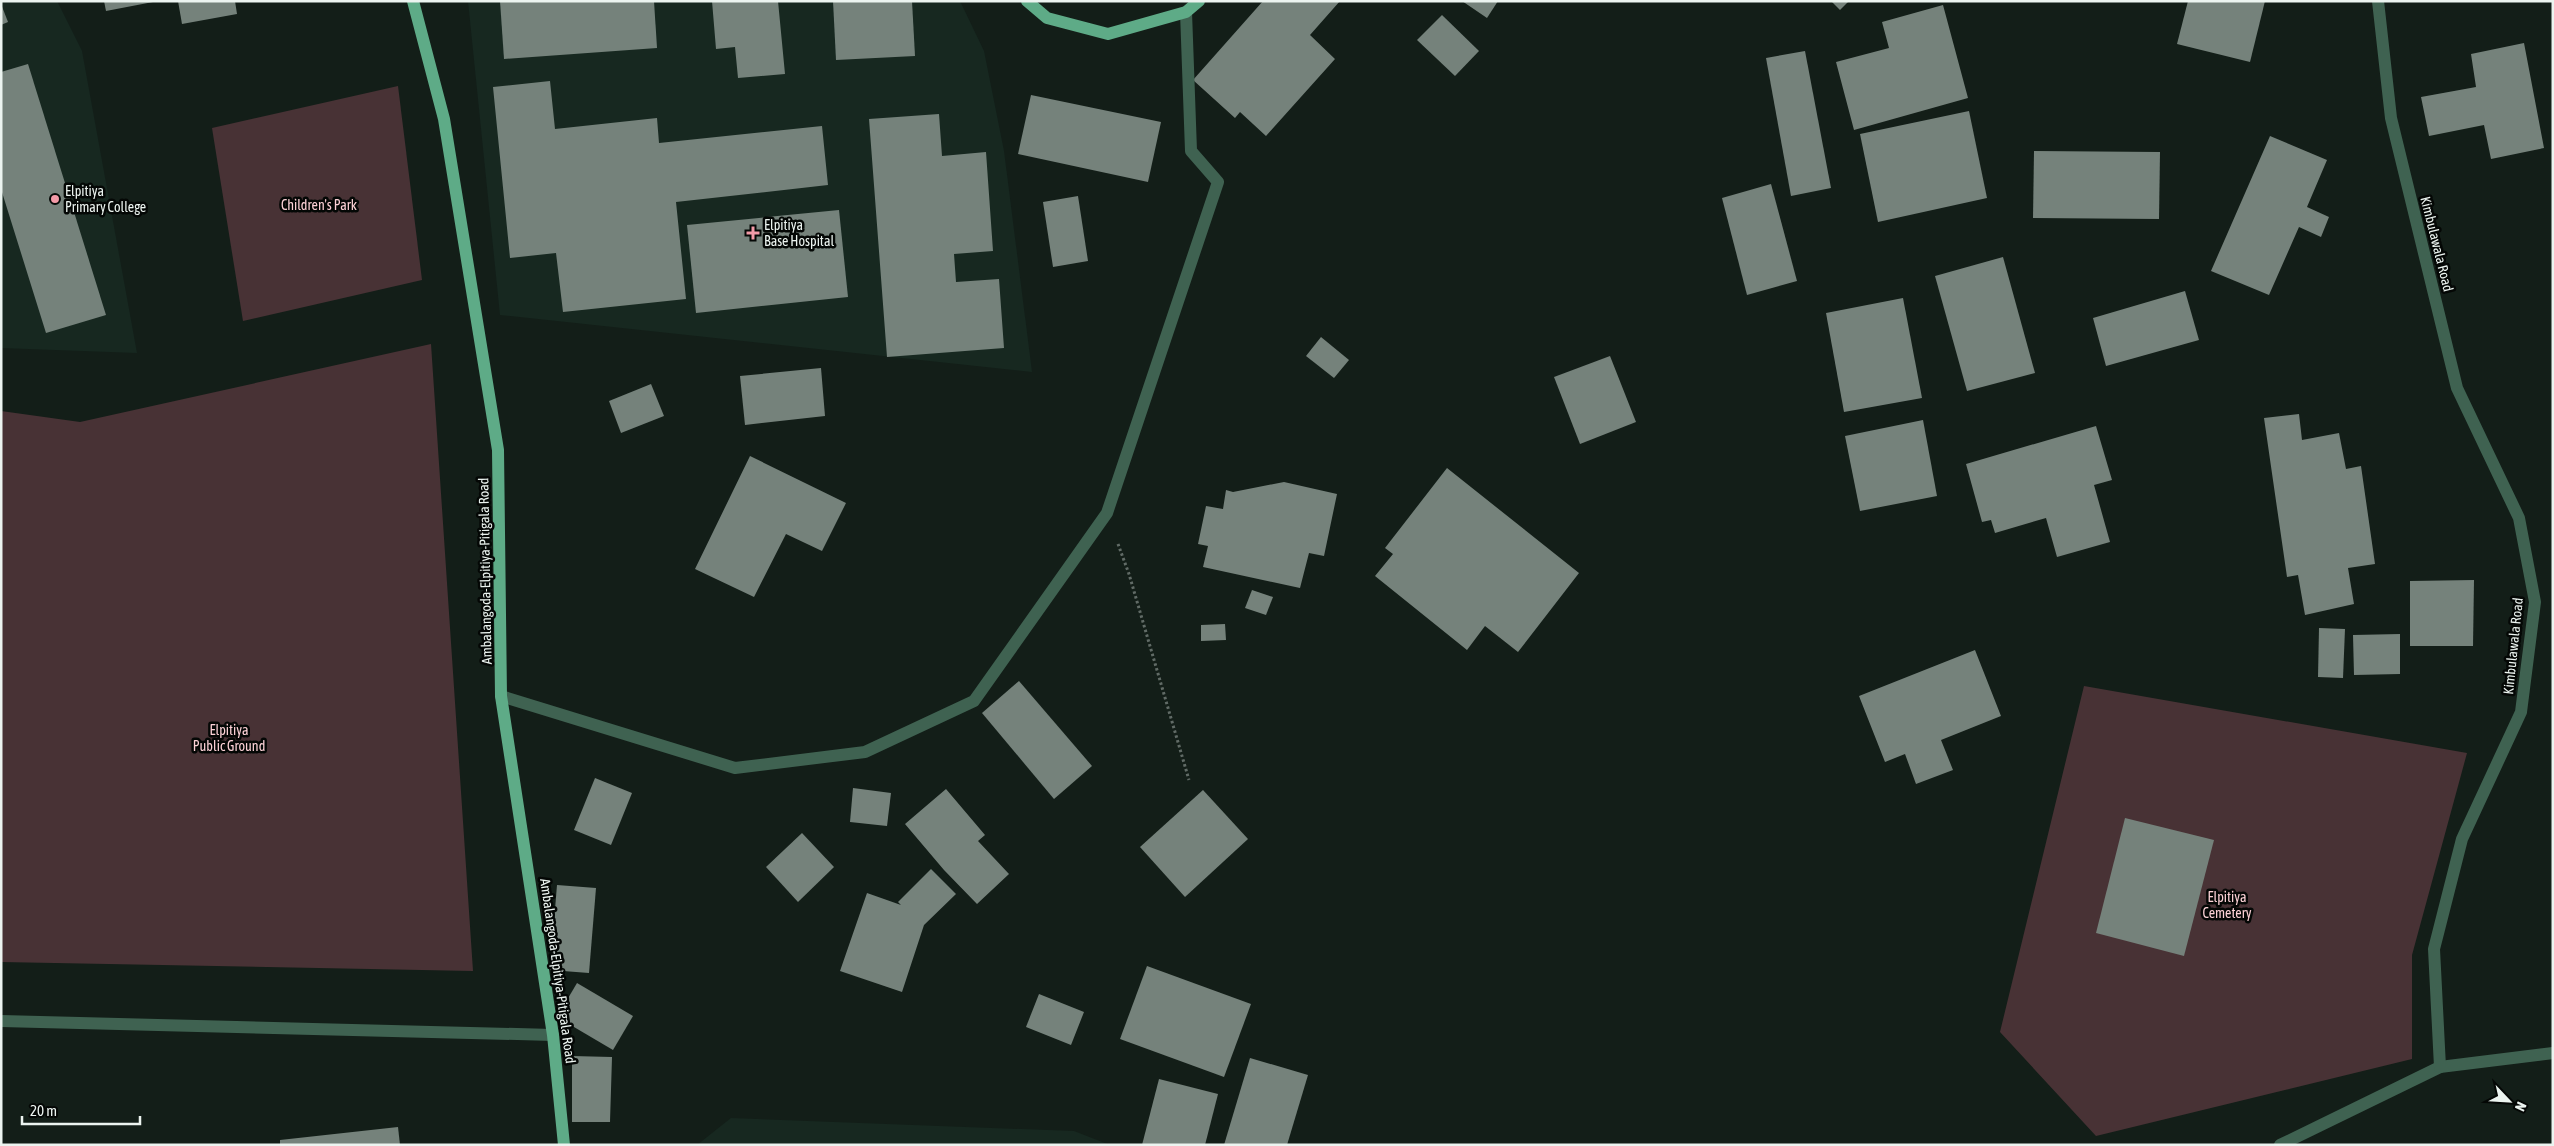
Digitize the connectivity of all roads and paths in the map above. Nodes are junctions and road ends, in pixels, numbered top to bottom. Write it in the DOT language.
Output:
graph roads {
  1 [pos="413,1"];
  2 [pos="1027,1"];
  3 [pos="1199,1"];
  4 [pos="2378,1"];
  5 [pos="1186,12"];
  6 [pos="1107,513"];
  7 [pos="501,696"];
  8 [pos="1189,780"];
  9 [pos="1,1021"];
  10 [pos="553,1035"];
  11 [pos="2553,1053"];
  12 [pos="2440,1067"];
  13 [pos="564,1145"];
  14 [pos="2280,1145"];
  1 -- 7 [label="main road, Ambalangoda-Elpitiya-Pitigala Road"];
  2 -- 5 [label="main road"];
  3 -- 5 [label="main road"];
  4 -- 12 [label="street, Kimbulawala Road"];
  5 -- 6 [label="street"];
  6 -- 7 [label="street"];
  6 -- 8 [label="path"];
  7 -- 10 [label="main road, Ambalangoda-Elpitiya-Pitigala Road"];
  9 -- 10 [label="street"];
  10 -- 13 [label="main road, Ambalangoda-Elpitiya-Pitigala Road"];
  11 -- 12 [label="street"];
  12 -- 14 [label="street"];
}
